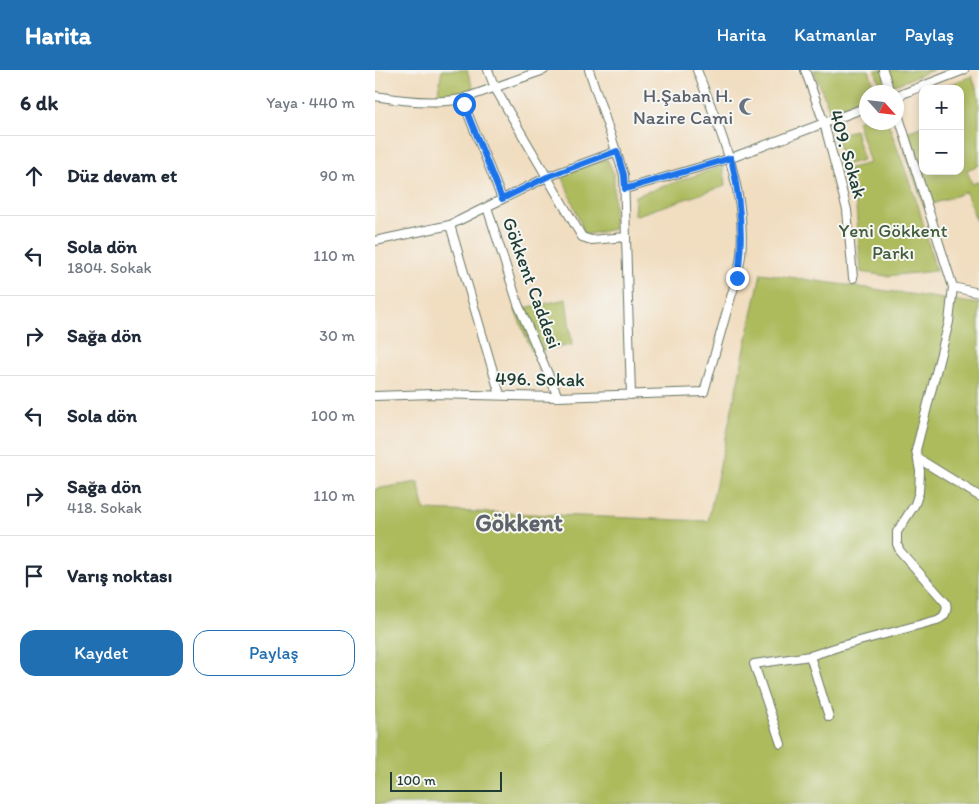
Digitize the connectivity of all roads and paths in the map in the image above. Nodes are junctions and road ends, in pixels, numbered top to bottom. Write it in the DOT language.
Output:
graph roads {
  1 [pos="488,70"];
  2 [pos="544,70"];
  3 [pos="589,70"];
  4 [pos="697,70"];
  5 [pos="805,70"];
  6 [pos="883,70"];
  7 [pos="964,70"];
  8 [pos="888,85"];
  9 [pos="495,88"];
  10 [pos="904,93"];
  11 [pos="375,96"];
  12 [pos="462,99"];
  13 [pos="859,110"];
  14 [pos="824,123"];
  15 [pos="903,130"];
  16 [pos="617,151"];
  17 [pos="731,158"];
  18 [pos="547,177"];
  19 [pos="625,189"];
  20 [pos="502,199"];
  21 [pos="487,206"];
  22 [pos="451,225"];
  23 [pos="625,237"];
  24 [pos="375,241"];
  25 [pos="853,278"];
  26 [pos="953,287"];
  27 [pos="979,293"];
  28 [pos="500,395"];
  29 [pos="631,395"];
  30 [pos="375,396"];
  31 [pos="558,398"];
  32 [pos="919,459"];
  33 [pos="979,496"];
  34 [pos="810,656"];
  35 [pos="829,717"];
  36 [pos="781,744"];
  1 -- 9 [label="street"];
  2 -- 9 [label="street"];
  3 -- 16 [label="street"];
  4 -- 17 [label="street"];
  5 -- 14 [label="street, 409. Sokak"];
  6 -- 8 [label="street"];
  7 -- 10 [label="street"];
  9 -- 12 [label="street"];
  9 -- 18 [label="street"];
  11 -- 12 [label="street"];
  12 -- 20 [label="street"];
  13 -- 14 [label="street"];
  14 -- 17 [label="street"];
  14 -- 25 [label="street, 409. Sokak"];
  15 -- 26 [label="street"];
  16 -- 18 [label="street"];
  16 -- 19 [label="street"];
  17 -- 19 [label="street"];
  17 -- 29 [label="street, 496. Sokak"];
  18 -- 20 [label="street"];
  18 -- 23 [label="street"];
  19 -- 23 [label="street"];
  20 -- 21 [label="street"];
  21 -- 22 [label="street"];
  21 -- 31 [label="street, Gökkent Caddesi"];
  22 -- 24 [label="street"];
  22 -- 28 [label="street"];
  23 -- 29 [label="street"];
  26 -- 27 [label="street"];
  26 -- 32 [label="street"];
  28 -- 30 [label="street, 496. Sokak"];
  28 -- 31 [label="street, 496. Sokak"];
  29 -- 31 [label="street, 496. Sokak"];
  32 -- 33 [label="street"];
  32 -- 34 [label="street"];
  34 -- 35 [label="street"];
  34 -- 36 [label="street"];
}
